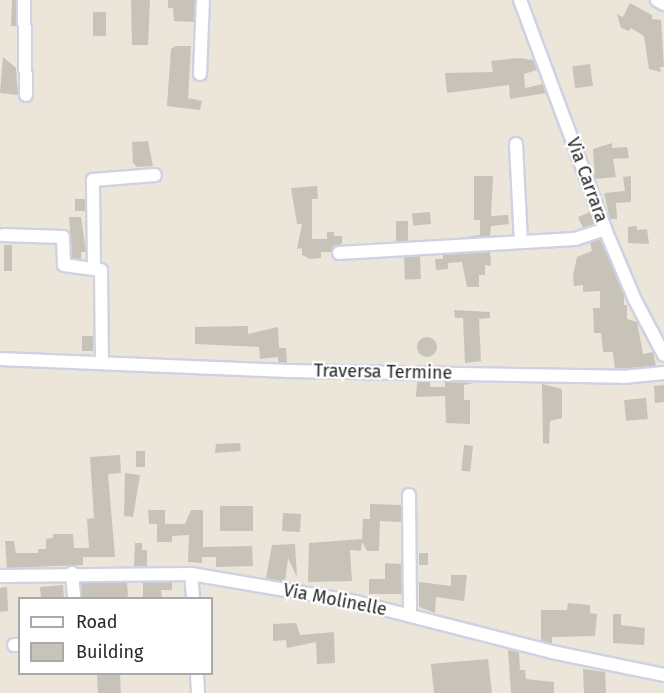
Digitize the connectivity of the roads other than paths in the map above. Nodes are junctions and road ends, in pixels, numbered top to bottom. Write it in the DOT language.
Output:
graph roads {
  1 [pos="24,0"];
  2 [pos="203,0"];
  3 [pos="520,0"];
  4 [pos="657,0"];
  5 [pos="664,4"];
  6 [pos="200,74"];
  7 [pos="26,95"];
  8 [pos="516,144"];
  9 [pos="155,175"];
  10 [pos="605,229"];
  11 [pos="3,236"];
  12 [pos="522,242"];
  13 [pos="339,253"];
  14 [pos="94,267"];
  15 [pos="664,355"];
  16 [pos="0,359"];
  17 [pos="102,363"];
  18 [pos="664,373"];
  19 [pos="409,495"];
  20 [pos="72,573"];
  21 [pos="191,574"];
  22 [pos="0,576"];
  23 [pos="74,597"];
  24 [pos="193,597"];
  25 [pos="411,615"];
  26 [pos="197,675"];
  27 [pos="664,675"];
  28 [pos="198,693"];
  1 -- 7 [label="street"];
  2 -- 6 [label="street"];
  3 -- 10 [label="street, Via Carrara"];
  4 -- 5 [label="street"];
  8 -- 12 [label="street"];
  9 -- 14 [label="street"];
  10 -- 12 [label="street"];
  10 -- 15 [label="street, Via Carrara"];
  11 -- 14 [label="street"];
  12 -- 13 [label="street"];
  14 -- 17 [label="street"];
  16 -- 17 [label="street, Traversa Termine"];
  17 -- 18 [label="street, Traversa Termine"];
  19 -- 25 [label="street"];
  20 -- 21 [label="street, Via Molinelle"];
  20 -- 22 [label="street, Via Molinelle"];
  20 -- 23 [label="street"];
  21 -- 24 [label="street"];
  21 -- 25 [label="street, Via Molinelle"];
  25 -- 27 [label="street, Via Molinelle"];
  26 -- 28 [label="street"];
}
